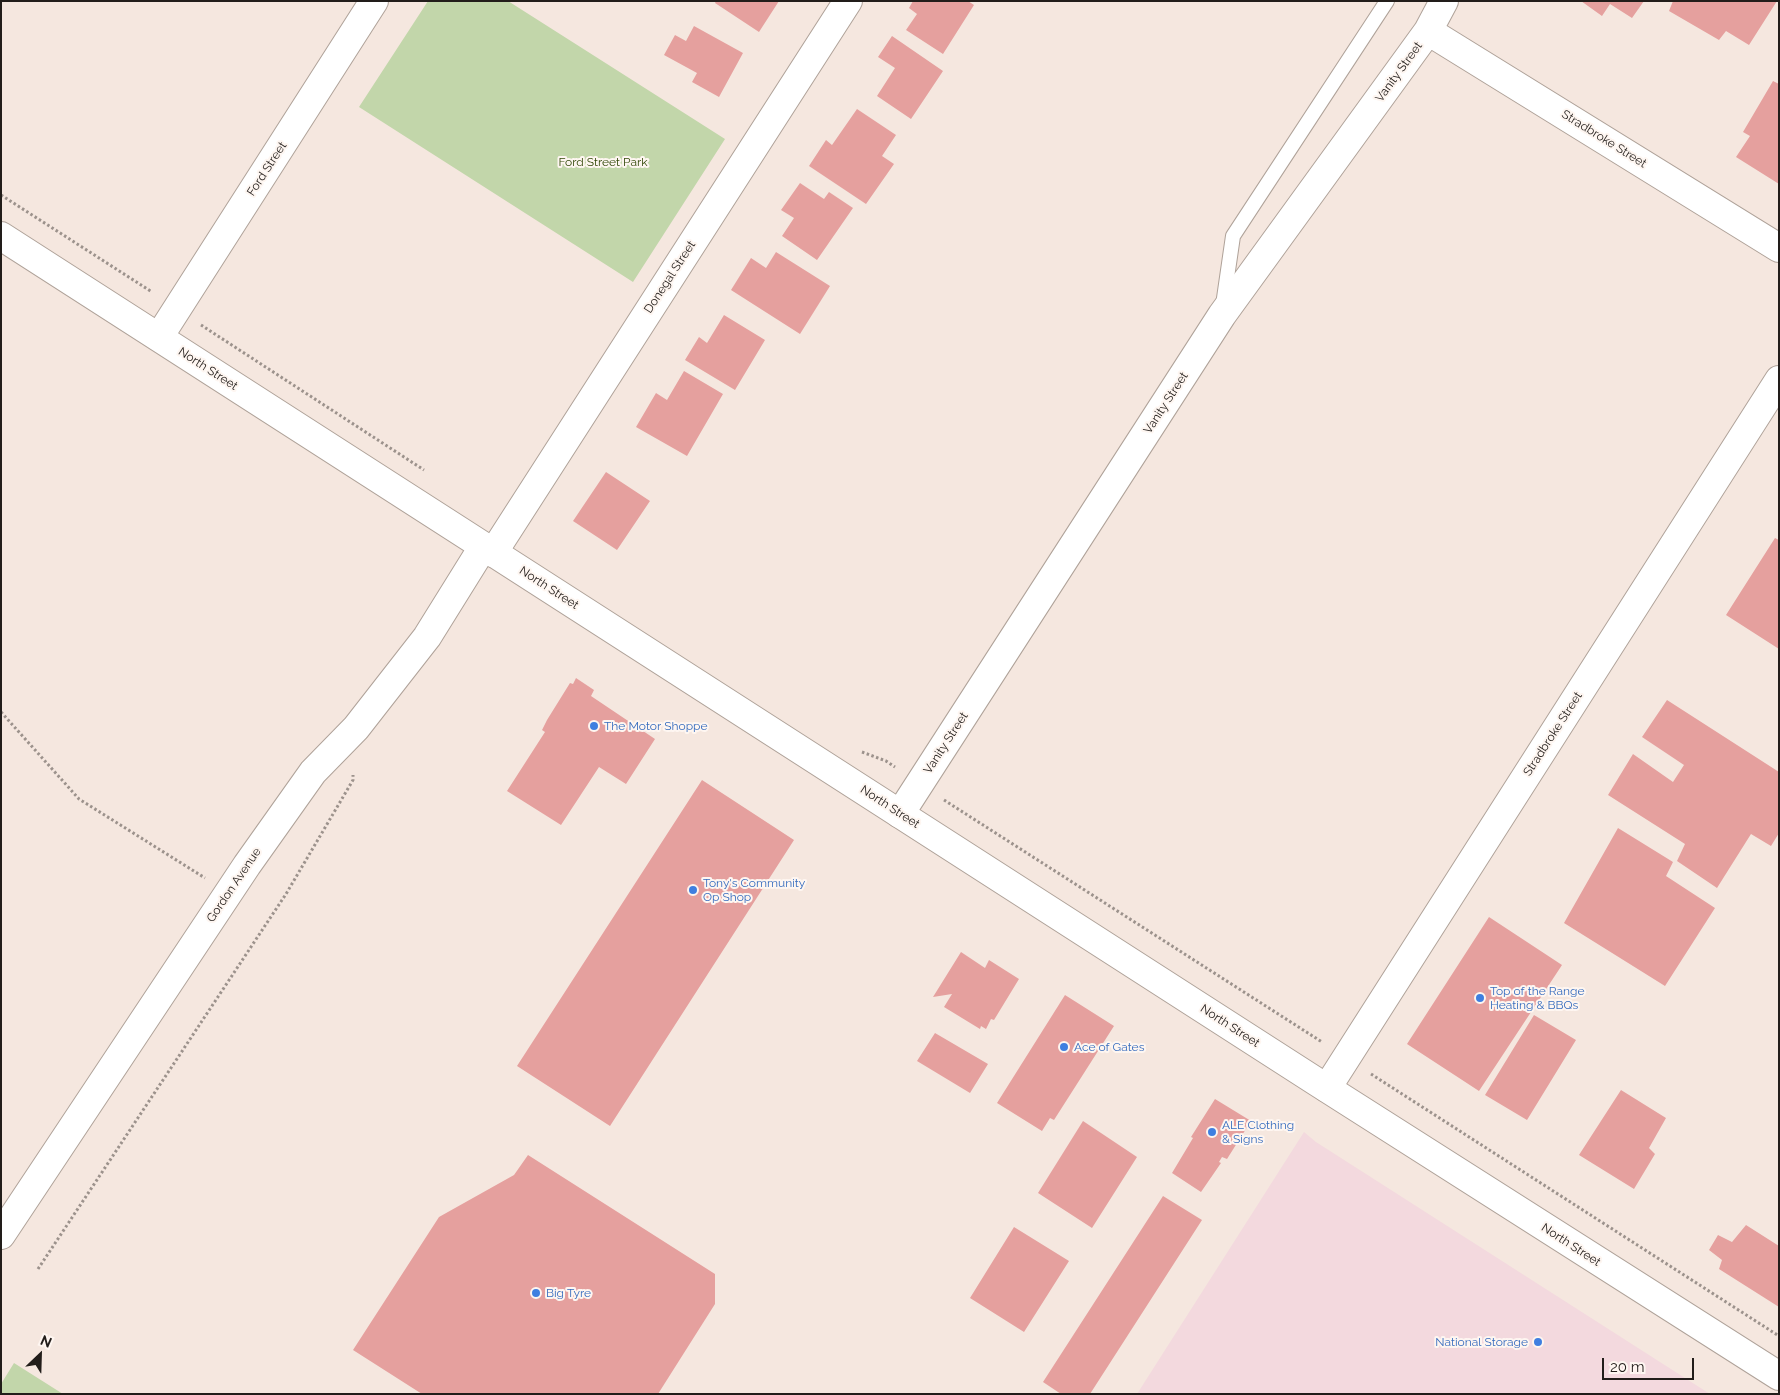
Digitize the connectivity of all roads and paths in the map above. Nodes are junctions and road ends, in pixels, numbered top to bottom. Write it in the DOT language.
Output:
graph roads {
  1 [pos="374,1"];
  2 [pos="848,1"];
  3 [pos="1387,1"];
  4 [pos="1444,1"];
  5 [pos="1428,31"];
  6 [pos="1,195"];
  7 [pos="1,236"];
  8 [pos="1779,248"];
  9 [pos="178,309"];
  10 [pos="1222,315"];
  11 [pos="159,337"];
  12 [pos="1779,380"];
  13 [pos="425,470"];
  14 [pos="488,550"];
  15 [pos="1,712"];
  16 [pos="356,728"];
  17 [pos="855,748"];
  18 [pos="920,784"];
  19 [pos="900,814"];
  20 [pos="178,862"];
  21 [pos="1346,1058"];
  22 [pos="1327,1088"];
  23 [pos="1,1235"];
  24 [pos="38,1269"];
  25 [pos="1779,1336"];
  26 [pos="1779,1376"];
  1 -- 9 [label="street, Ford Street"];
  2 -- 14 [label="street, Donegal Street"];
  3 -- 10 [label="lane"];
  4 -- 5 [label="street, Vanity Street"];
  5 -- 8 [label="street, Stradbroke Street"];
  5 -- 10 [label="street, Vanity Street"];
  6 -- 9 [label="path"];
  7 -- 11 [label="street, North Street"];
  9 -- 11 [label="street, Ford Street"];
  9 -- 13 [label="path"];
  10 -- 18 [label="street, Vanity Street"];
  11 -- 14 [label="street, North Street"];
  12 -- 21 [label="street, Stradbroke Street"];
  14 -- 16 [label="street, Gordon Avenue"];
  14 -- 19 [label="street, North Street"];
  15 -- 20 [label="path"];
  16 -- 23 [label="street, Gordon Avenue"];
  16 -- 24 [label="path"];
  17 -- 18 [label="path"];
  18 -- 19 [label="street, Vanity Street"];
  18 -- 21 [label="path"];
  19 -- 22 [label="street, North Street"];
  21 -- 22 [label="street, Stradbroke Street"];
  21 -- 25 [label="path"];
  22 -- 26 [label="street, North Street"];
}
